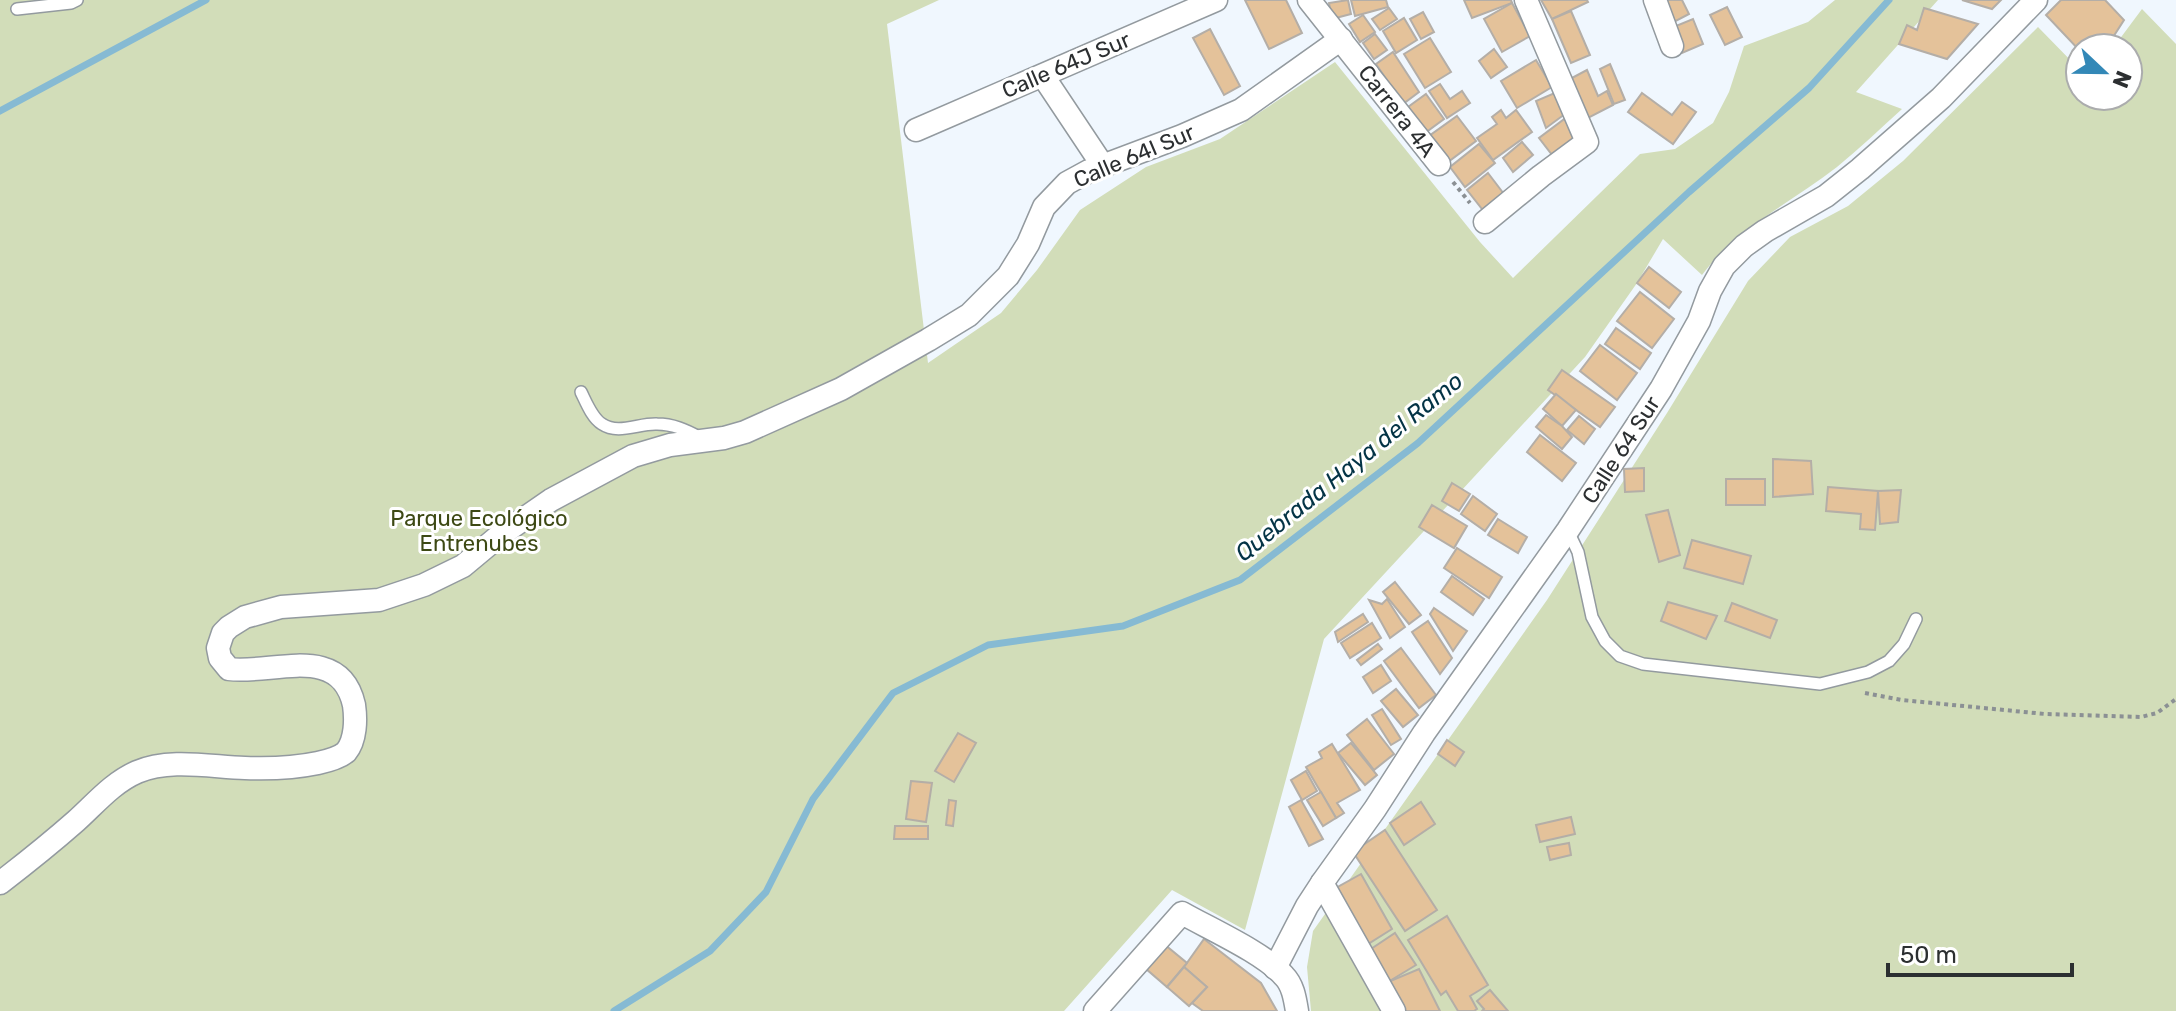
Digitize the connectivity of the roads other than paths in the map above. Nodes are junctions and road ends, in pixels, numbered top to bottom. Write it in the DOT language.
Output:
graph roads {
  1 [pos="77,0"];
  2 [pos="1216,0"];
  3 [pos="1309,0"];
  4 [pos="1526,0"];
  5 [pos="1655,0"];
  6 [pos="2036,0"];
  7 [pos="17,9"];
  8 [pos="1341,39"];
  9 [pos="1672,46"];
  10 [pos="1043,76"];
  11 [pos="916,130"];
  12 [pos="1439,164"];
  13 [pos="1103,166"];
  14 [pos="1485,222"];
  15 [pos="581,392"];
  16 [pos="704,439"];
  17 [pos="1568,530"];
  18 [pos="1916,619"];
  19 [pos="0,883"];
  20 [pos="1322,883"];
  21 [pos="1275,968"];
  22 [pos="1297,1009"];
  23 [pos="1095,1011"];
  24 [pos="1394,1011"];
  1 -- 7 [label="lane"];
  2 -- 10 [label="street, Calle 64J Sur"];
  3 -- 8 [label="street, Carrera 4A"];
  4 -- 14 [label="street"];
  5 -- 9 [label="street"];
  6 -- 17 [label="street, Calle 64 Sur"];
  8 -- 12 [label="street, Carrera 4A"];
  8 -- 13 [label="street, Calle 64I Sur"];
  10 -- 11 [label="street, Calle 64J Sur"];
  10 -- 13 [label="street"];
  13 -- 16 [label="street, Calle 64I Sur"];
  15 -- 16 [label="lane"];
  16 -- 19 [label="street, Calle 64I Sur"];
  17 -- 18 [label="lane"];
  17 -- 20 [label="street, Calle 64 Sur"];
  20 -- 21 [label="street, Calle 64 Sur"];
  20 -- 24 [label="street"];
  21 -- 22 [label="street"];
  21 -- 23 [label="street"];
}
